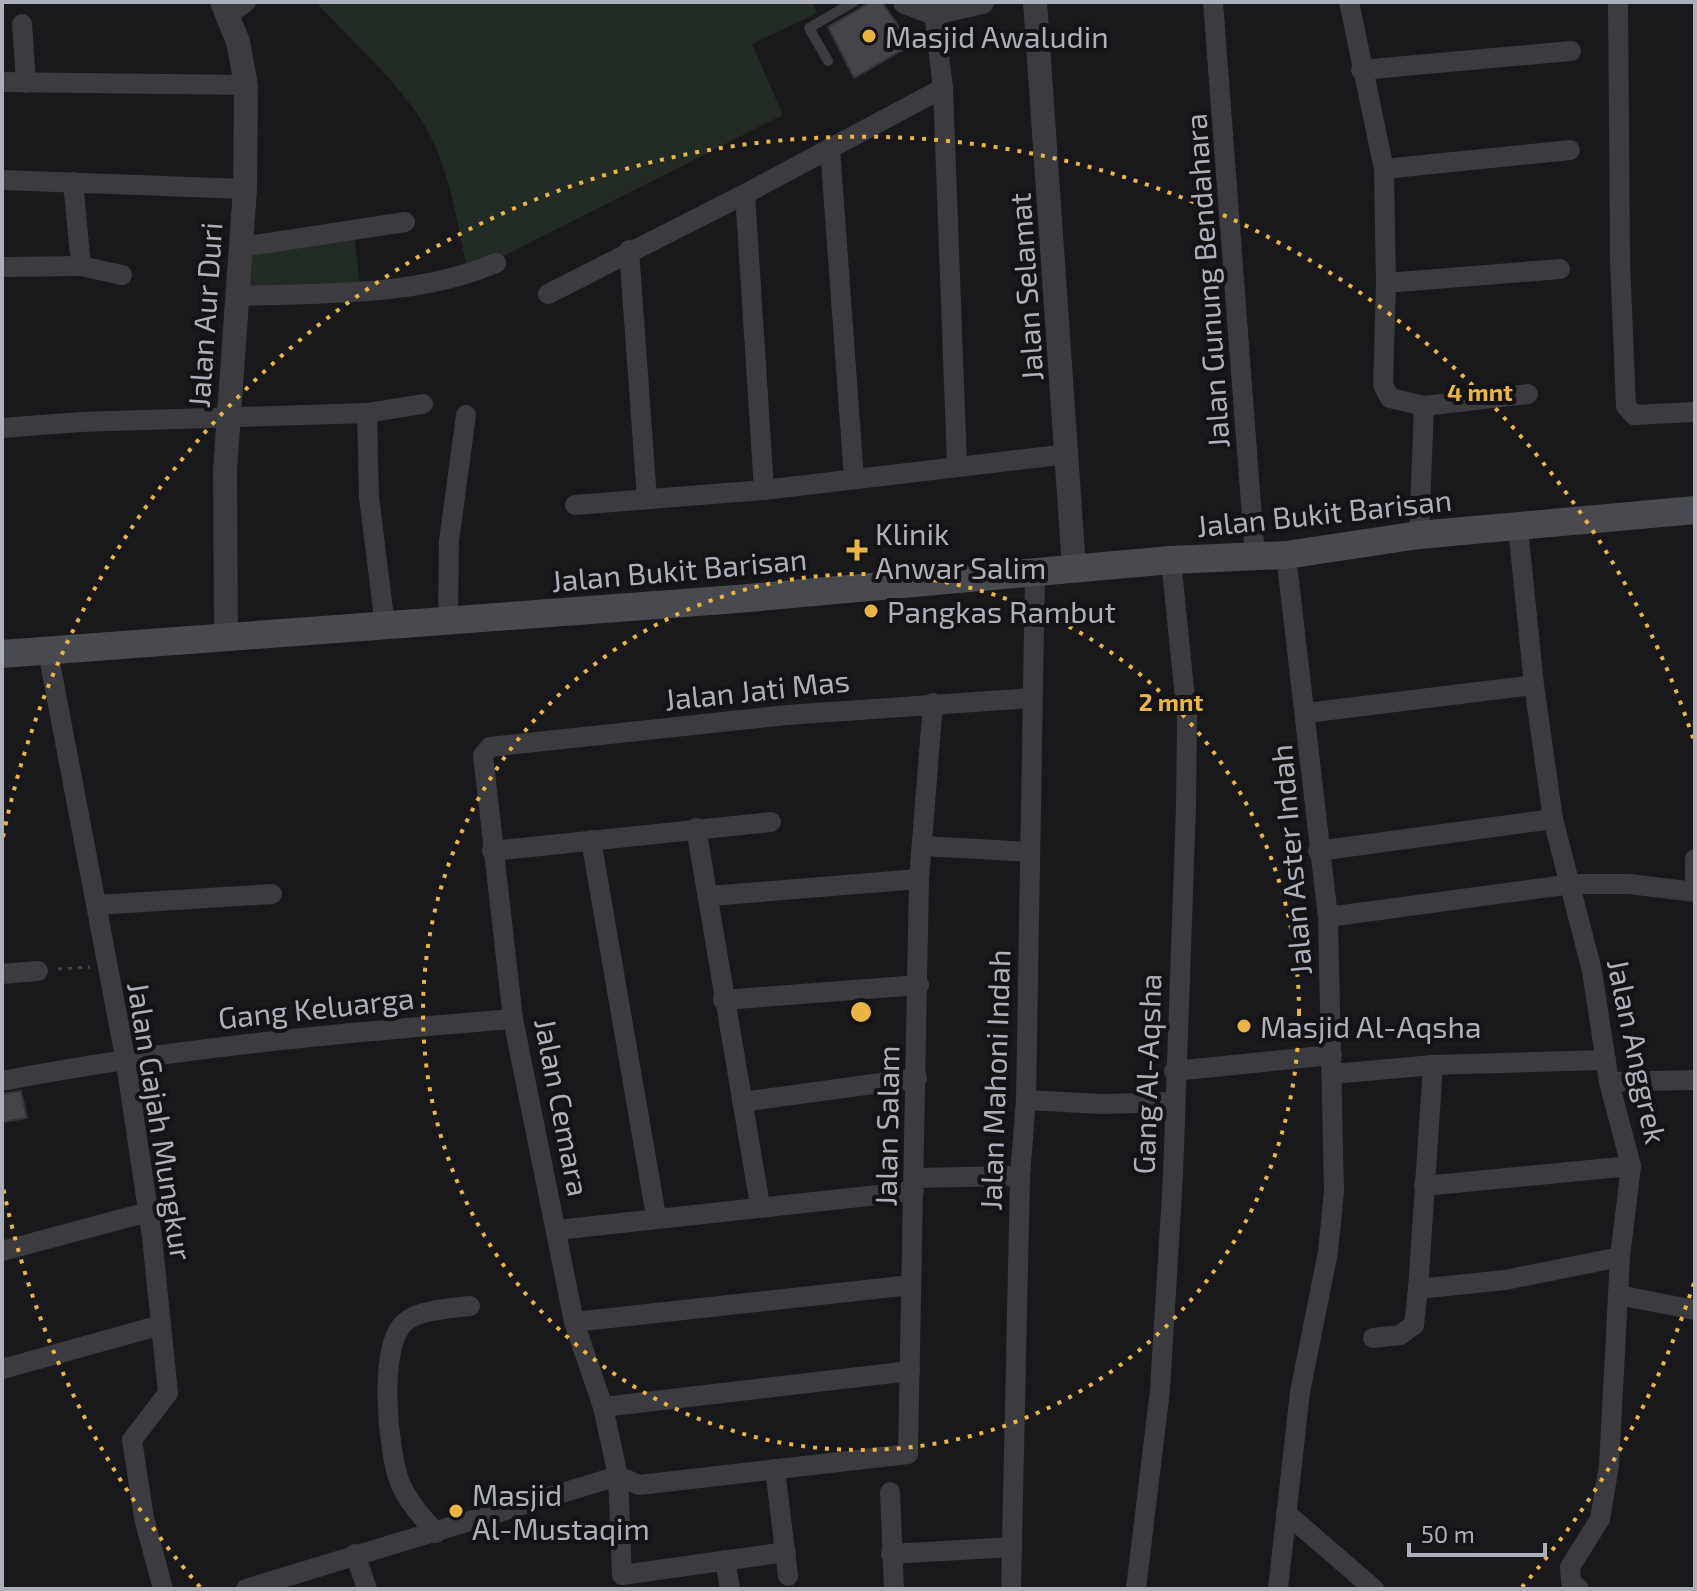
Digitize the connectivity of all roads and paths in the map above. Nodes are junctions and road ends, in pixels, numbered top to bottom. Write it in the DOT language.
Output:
graph roads {
  1 [pos="854,2"];
  2 [pos="905,2"];
  3 [pos="982,2"];
  4 [pos="1035,2"];
  5 [pos="1213,2"];
  6 [pos="1349,2"];
  7 [pos="1618,2"];
  8 [pos="232,6"];
  9 [pos="934,13"];
  10 [pos="22,24"];
  11 [pos="1571,51"];
  12 [pos="828,61"];
  13 [pos="1361,70"];
  14 [pos="2,82"];
  15 [pos="26,83"];
  16 [pos="246,85"];
  17 [pos="943,88"];
  18 [pos="830,148"];
  19 [pos="1570,150"];
  20 [pos="1384,169"];
  21 [pos="2,180"];
  22 [pos="73,182"];
  23 [pos="245,189"];
  24 [pos="745,194"];
  25 [pos="405,222"];
  26 [pos="241,247"];
  27 [pos="629,250"];
  28 [pos="496,263"];
  29 [pos="81,266"];
  30 [pos="2,267"];
  31 [pos="1560,269"];
  32 [pos="122,275"];
  33 [pos="1386,283"];
  34 [pos="548,294"];
  35 [pos="236,296"];
  36 [pos="1528,394"];
  37 [pos="423,404"];
  38 [pos="1424,406"];
  39 [pos="1695,412"];
  40 [pos="367,413"];
  41 [pos="466,415"];
  42 [pos="228,420"];
  43 [pos="2,428"];
  44 [pos="1068,454"];
  45 [pos="957,465"];
  46 [pos="854,478"];
  47 [pos="764,490"];
  48 [pos="647,499"];
  49 [pos="575,505"];
  50 [pos="1695,510"];
  51 [pos="1518,528"];
  52 [pos="1419,535"];
  53 [pos="1286,555"];
  54 [pos="1255,557"];
  55 [pos="1171,560"];
  56 [pos="1074,568"];
  57 [pos="1035,572"];
  58 [pos="448,621"];
  59 [pos="385,626"];
  60 [pos="226,636"];
  61 [pos="48,652"];
  62 [pos="2,654"];
  63 [pos="1534,685"];
  64 [pos="1031,698"];
  65 [pos="933,703"];
  66 [pos="1306,713"];
  67 [pos="490,747"];
  68 [pos="1553,819"];
  69 [pos="771,822"];
  70 [pos="696,828"];
  71 [pos="591,840"];
  72 [pos="924,846"];
  73 [pos="492,851"];
  74 [pos="1318,851"];
  75 [pos="1030,852"];
  76 [pos="1695,859"];
  77 [pos="919,879"];
  78 [pos="1695,880"];
  79 [pos="1572,884"];
  80 [pos="1695,892"];
  81 [pos="272,894"];
  82 [pos="710,896"];
  83 [pos="96,905"];
  84 [pos="1328,917"];
  85 [pos="105,965"];
  86 [pos="38,971"];
  87 [pos="2,974"];
  88 [pos="919,985"];
  89 [pos="723,1000"];
  90 [pos="513,1019"];
  91 [pos="125,1057"];
  92 [pos="1606,1060"];
  93 [pos="1332,1064"];
  94 [pos="1433,1065"];
  95 [pos="1174,1071"];
  96 [pos="917,1078"];
  97 [pos="1695,1080"];
  98 [pos="2,1081"];
  99 [pos="1609,1082"];
  100 [pos="1026,1100"];
  101 [pos="742,1102"];
  102 [pos="1173,1102"];
  103 [pos="1631,1166"];
  104 [pos="1020,1176"];
  105 [pos="914,1184"];
  106 [pos="1424,1186"];
  107 [pos="760,1205"];
  108 [pos="148,1212"];
  109 [pos="656,1216"];
  110 [pos="557,1230"];
  111 [pos="2,1251"];
  112 [pos="1620,1257"];
  113 [pos="911,1285"];
  114 [pos="1418,1289"];
  115 [pos="1618,1295"];
  116 [pos="470,1306"];
  117 [pos="1695,1310"];
  118 [pos="574,1322"];
  119 [pos="161,1325"];
  120 [pos="1373,1338"];
  121 [pos="2,1369"];
  122 [pos="910,1371"];
  123 [pos="603,1407"];
  124 [pos="775,1469"];
  125 [pos="618,1476"];
  126 [pos="890,1492"];
  127 [pos="1286,1513"];
  128 [pos="436,1533"];
  129 [pos="1012,1547"];
  130 [pos="786,1552"];
  131 [pos="355,1554"];
  132 [pos="891,1554"];
  133 [pos="725,1560"];
  134 [pos="788,1576"];
  135 [pos="1575,1586"];
  136 [pos="251,1588"];
  137 [pos="163,1589"];
  138 [pos="367,1589"];
  139 [pos="730,1589"];
  140 [pos="894,1589"];
  141 [pos="1011,1589"];
  142 [pos="1136,1589"];
  143 [pos="1278,1589"];
  144 [pos="1374,1589"];
  1 -- 12 [label="lane"];
  2 -- 9 [label="street"];
  3 -- 9 [label="street"];
  4 -- 44 [label="street, Jalan Selamat"];
  5 -- 54 [label="street, Jalan Gunung Bendahara"];
  6 -- 13 [label="street"];
  7 -- 39 [label="street"];
  8 -- 16 [label="street, Jalan Aur Duri"];
  9 -- 17 [label="street"];
  10 -- 15 [label="street"];
  11 -- 13 [label="street"];
  13 -- 20 [label="street"];
  14 -- 15 [label="street"];
  15 -- 16 [label="street"];
  16 -- 23 [label="street, Jalan Aur Duri"];
  17 -- 18 [label="street"];
  17 -- 45 [label="street"];
  18 -- 24 [label="street"];
  18 -- 46 [label="street"];
  19 -- 20 [label="street"];
  20 -- 33 [label="street"];
  21 -- 22 [label="street"];
  22 -- 23 [label="street"];
  22 -- 29 [label="street"];
  23 -- 26 [label="street, Jalan Aur Duri"];
  24 -- 27 [label="street"];
  24 -- 47 [label="street"];
  25 -- 26 [label="street"];
  26 -- 35 [label="street, Jalan Aur Duri"];
  27 -- 34 [label="street"];
  27 -- 48 [label="street"];
  28 -- 35 [label="street"];
  29 -- 30 [label="street"];
  29 -- 32 [label="street"];
  31 -- 33 [label="street"];
  33 -- 38 [label="street"];
  35 -- 42 [label="street, Jalan Aur Duri"];
  36 -- 38 [label="street"];
  37 -- 40 [label="street"];
  38 -- 52 [label="street"];
  40 -- 42 [label="street"];
  40 -- 59 [label="street"];
  41 -- 58 [label="street"];
  42 -- 43 [label="street"];
  42 -- 60 [label="street, Jalan Aur Duri"];
  44 -- 45 [label="street"];
  44 -- 56 [label="street, Jalan Selamat"];
  45 -- 46 [label="street"];
  46 -- 47 [label="street"];
  47 -- 48 [label="street"];
  48 -- 49 [label="street"];
  50 -- 51 [label="main road, Jalan Bukit Barisan"];
  51 -- 52 [label="main road, Jalan Bukit Barisan"];
  51 -- 63 [label="street, Jalan Anggrek"];
  52 -- 53 [label="main road, Jalan Bukit Barisan"];
  53 -- 54 [label="main road, Jalan Bukit Barisan"];
  53 -- 66 [label="street, Jalan Aster Indah"];
  54 -- 55 [label="main road, Jalan Bukit Barisan"];
  55 -- 56 [label="main road, Jalan Bukit Barisan"];
  55 -- 95 [label="street, Gang Al-Aqsha"];
  56 -- 57 [label="main road, Jalan Bukit Barisan"];
  57 -- 58 [label="main road, Jalan Bukit Barisan"];
  57 -- 64 [label="street, Jalan Mahoni Indah"];
  58 -- 59 [label="main road, Jalan Bukit Barisan"];
  59 -- 60 [label="main road, Jalan Bukit Barisan"];
  60 -- 61 [label="main road, Jalan Bukit Barisan"];
  61 -- 62 [label="main road, Jalan Bukit Barisan"];
  61 -- 83 [label="street, Jalan Gajah Mungkur"];
  63 -- 66 [label="street"];
  63 -- 68 [label="street, Jalan Anggrek"];
  64 -- 65 [label="street, Jalan Jati Mas"];
  64 -- 75 [label="street, Jalan Mahoni Indah"];
  65 -- 67 [label="street, Jalan Jati Mas"];
  65 -- 72 [label="street, Jalan Salam"];
  66 -- 74 [label="street, Jalan Aster Indah"];
  67 -- 73 [label="street, Jalan Cemara"];
  68 -- 74 [label="street"];
  68 -- 79 [label="street, Jalan Anggrek"];
  69 -- 70 [label="street"];
  70 -- 71 [label="street"];
  70 -- 82 [label="street"];
  71 -- 73 [label="street"];
  71 -- 109 [label="street"];
  72 -- 75 [label="street"];
  72 -- 77 [label="street, Jalan Salam"];
  73 -- 90 [label="street, Jalan Cemara"];
  74 -- 84 [label="street, Jalan Aster Indah"];
  75 -- 100 [label="street, Jalan Mahoni Indah"];
  76 -- 78 [label="street"];
  77 -- 82 [label="street"];
  77 -- 88 [label="street, Jalan Salam"];
  79 -- 80 [label="street"];
  79 -- 84 [label="street"];
  79 -- 92 [label="street, Jalan Anggrek"];
  81 -- 83 [label="street"];
  82 -- 89 [label="street"];
  83 -- 85 [label="street, Jalan Gajah Mungkur"];
  84 -- 93 [label="street, Jalan Aster Indah"];
  85 -- 86 [label="path"];
  85 -- 91 [label="street, Jalan Gajah Mungkur"];
  86 -- 87 [label="street"];
  88 -- 89 [label="street"];
  88 -- 96 [label="street, Jalan Salam"];
  89 -- 101 [label="street"];
  90 -- 91 [label="street, Gang Keluarga"];
  90 -- 110 [label="street, Jalan Cemara"];
  91 -- 98 [label="street, Gang Keluarga"];
  91 -- 108 [label="street, Jalan Gajah Mungkur"];
  92 -- 94 [label="street"];
  92 -- 99 [label="street, Jalan Anggrek"];
  93 -- 94 [label="street"];
  93 -- 95 [label="street"];
  93 -- 127 [label="street, Jalan Aster Indah"];
  94 -- 106 [label="street"];
  95 -- 102 [label="street, Gang Al-Aqsha"];
  96 -- 101 [label="street"];
  96 -- 105 [label="street, Jalan Salam"];
  97 -- 99 [label="street"];
  99 -- 103 [label="street, Jalan Anggrek"];
  100 -- 102 [label="street"];
  100 -- 104 [label="street, Jalan Mahoni Indah"];
  101 -- 107 [label="street"];
  102 -- 142 [label="street, Gang Al-Aqsha"];
  103 -- 106 [label="street"];
  103 -- 112 [label="street, Jalan Anggrek"];
  104 -- 105 [label="street"];
  104 -- 129 [label="street, Jalan Mahoni Indah"];
  105 -- 107 [label="street"];
  105 -- 113 [label="street, Jalan Salam"];
  106 -- 114 [label="street"];
  107 -- 109 [label="street"];
  108 -- 111 [label="street"];
  108 -- 119 [label="street, Jalan Gajah Mungkur"];
  109 -- 110 [label="street"];
  110 -- 118 [label="street, Jalan Cemara"];
  112 -- 114 [label="street"];
  112 -- 115 [label="street, Jalan Anggrek"];
  113 -- 118 [label="street"];
  113 -- 122 [label="street, Jalan Salam"];
  114 -- 120 [label="street"];
  115 -- 117 [label="street"];
  115 -- 135 [label="street, Jalan Anggrek"];
  116 -- 128 [label="street"];
  118 -- 123 [label="street, Jalan Cemara"];
  119 -- 121 [label="street"];
  119 -- 137 [label="street, Jalan Gajah Mungkur"];
  122 -- 123 [label="street"];
  122 -- 124 [label="street, Jalan Salam"];
  123 -- 125 [label="street, Jalan Cemara"];
  124 -- 125 [label="street"];
  124 -- 130 [label="street"];
  125 -- 128 [label="street"];
  125 -- 133 [label="street, Jalan Cemara"];
  126 -- 132 [label="street"];
  127 -- 143 [label="street, Jalan Aster Indah"];
  127 -- 144 [label="street"];
  128 -- 131 [label="street"];
  129 -- 132 [label="street"];
  129 -- 141 [label="street, Jalan Mahoni Indah"];
  130 -- 133 [label="street"];
  130 -- 134 [label="street"];
  131 -- 136 [label="street"];
  131 -- 138 [label="street"];
  132 -- 140 [label="street"];
  133 -- 139 [label="street"];
}
